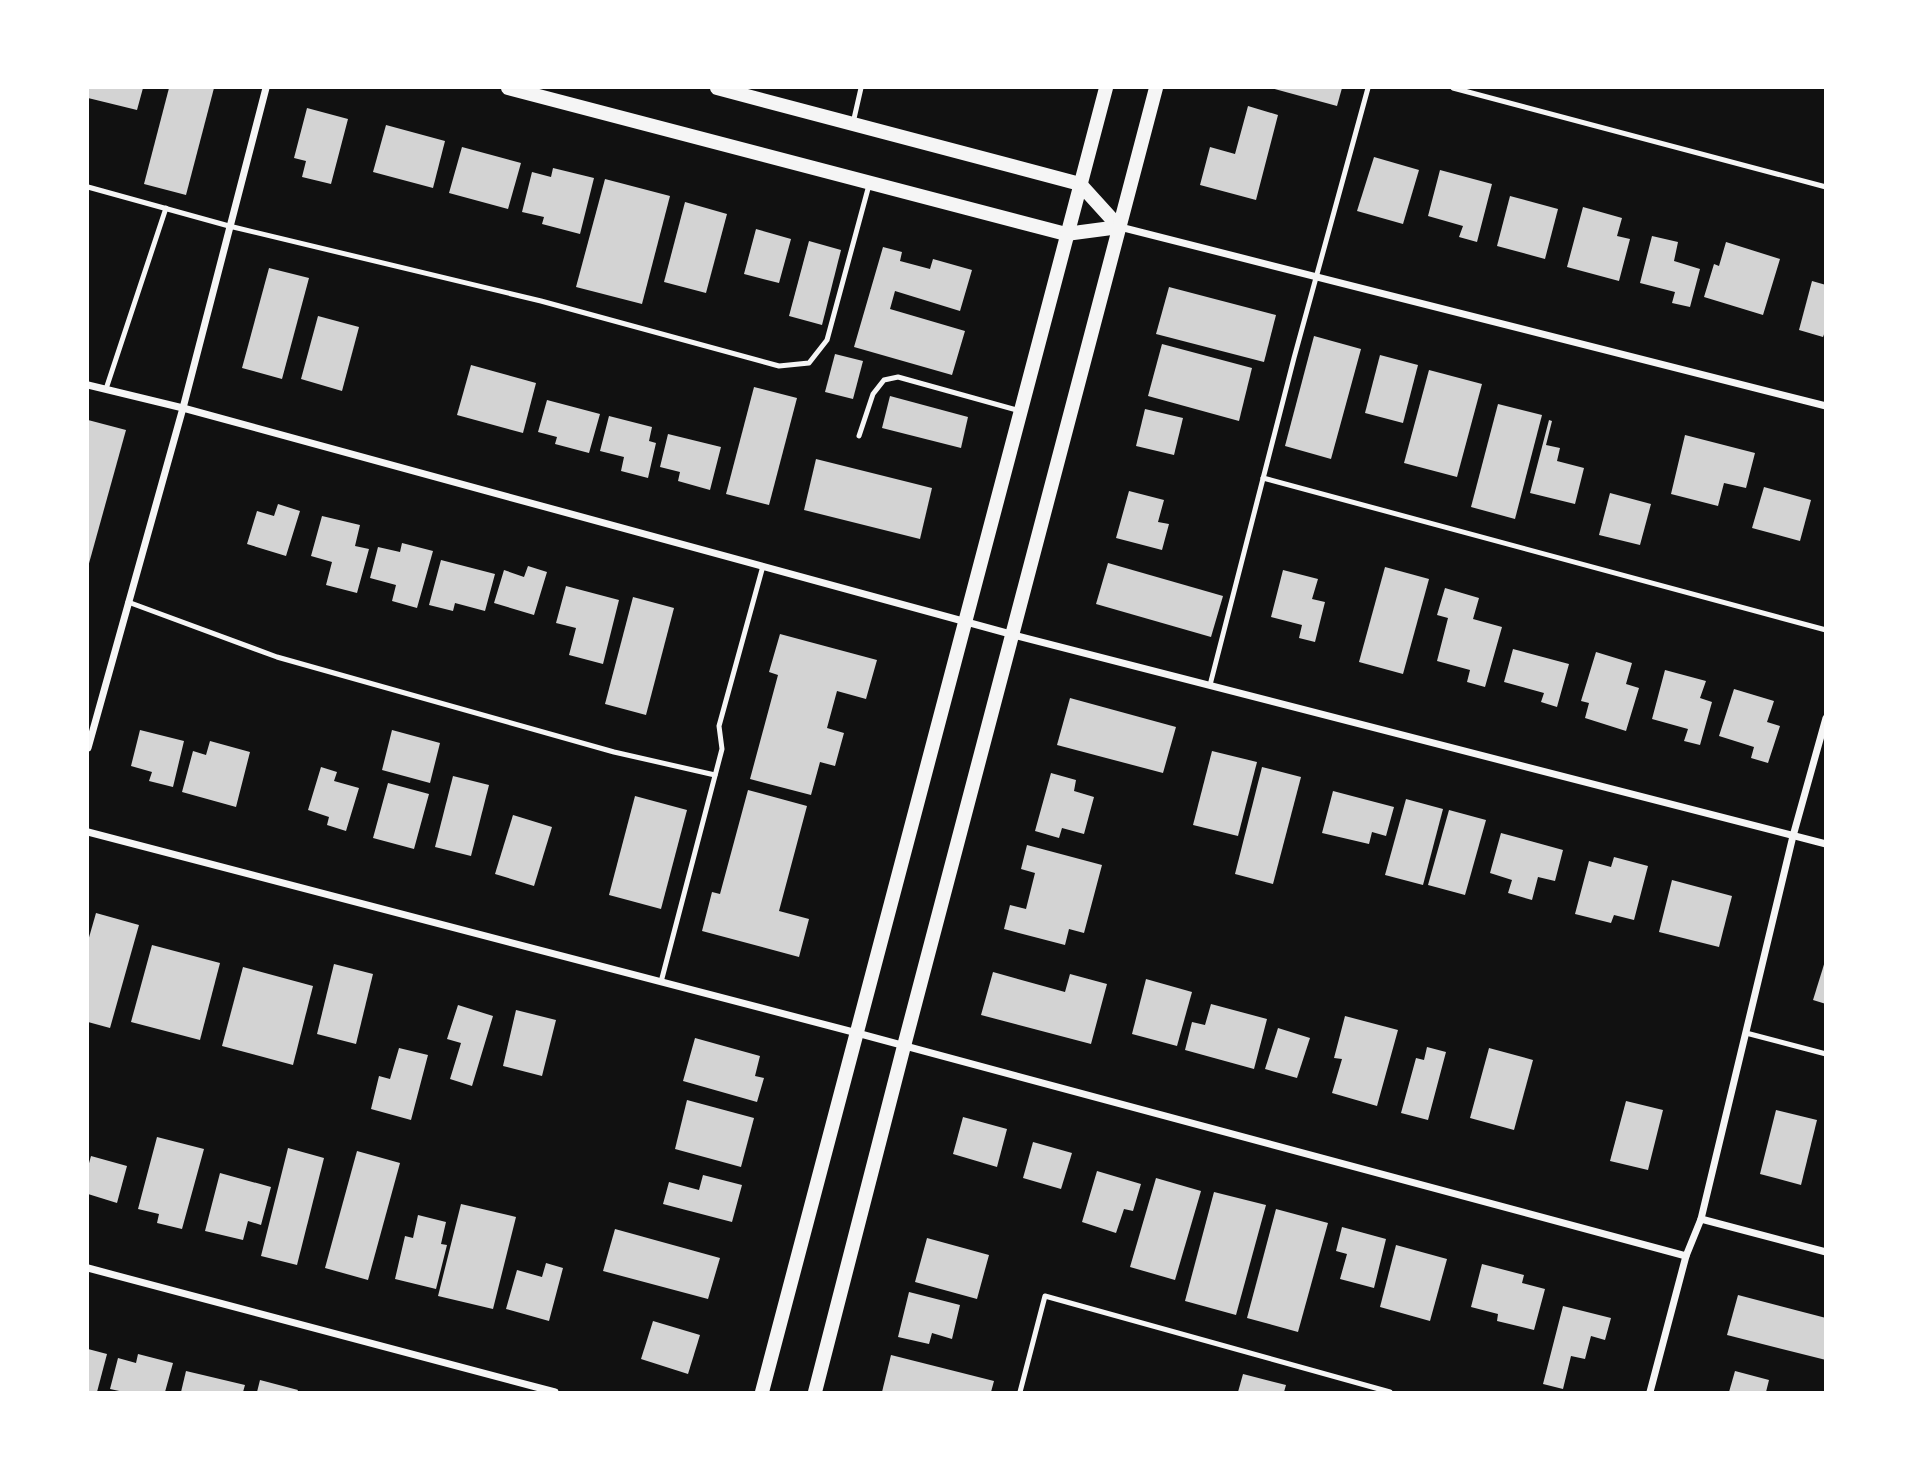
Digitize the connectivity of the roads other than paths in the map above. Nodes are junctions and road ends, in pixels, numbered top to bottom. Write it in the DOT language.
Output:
graph roads {
  1 [pos="266,88"];
  2 [pos="508,88"];
  3 [pos="717,88"];
  4 [pos="861,88"];
  5 [pos="1106,88"];
  6 [pos="1156,88"];
  7 [pos="1368,88"];
  8 [pos="1453,88"];
  9 [pos="853,123"];
  10 [pos="869,183"];
  11 [pos="1080,184"];
  12 [pos="88,187"];
  13 [pos="1825,187"];
  14 [pos="166,208"];
  15 [pos="229,226"];
  16 [pos="1119,227"];
  17 [pos="1066,234"];
  18 [pos="1318,277"];
  19 [pos="88,385"];
  20 [pos="106,389"];
  21 [pos="1825,406"];
  22 [pos="183,408"];
  23 [pos="1020,411"];
  24 [pos="859,436"];
  25 [pos="1263,478"];
  26 [pos="763,565"];
  27 [pos="128,602"];
  28 [pos="967,621"];
  29 [pos="1825,630"];
  30 [pos="1014,635"];
  31 [pos="1210,685"];
  32 [pos="1825,718"];
  33 [pos="88,748"];
  34 [pos="715,775"];
  35 [pos="88,832"];
  36 [pos="1793,836"];
  37 [pos="1825,845"];
  38 [pos="661,982"];
  39 [pos="857,1033"];
  40 [pos="1746,1033"];
  41 [pos="904,1046"];
  42 [pos="1825,1054"];
  43 [pos="1701,1219"];
  44 [pos="1825,1252"];
  45 [pos="1686,1256"];
  46 [pos="88,1268"];
  47 [pos="551,1392"];
  48 [pos="762,1392"];
  49 [pos="815,1392"];
  50 [pos="1020,1392"];
  51 [pos="1390,1392"];
  52 [pos="1650,1392"];
  1 -- 15 [label="street"];
  2 -- 10 [label="main road"];
  3 -- 9 [label="main road"];
  4 -- 9 [label="lane"];
  5 -- 11 [label="main road"];
  6 -- 16 [label="main road"];
  7 -- 18 [label="lane"];
  8 -- 13 [label="lane"];
  9 -- 11 [label="main road"];
  10 -- 15 [label="lane"];
  10 -- 17 [label="main road"];
  11 -- 16 [label="main road"];
  11 -- 17 [label="main road"];
  12 -- 14 [label="lane"];
  14 -- 15 [label="lane"];
  14 -- 20 [label="lane"];
  15 -- 22 [label="street"];
  16 -- 17 [label="main road"];
  16 -- 18 [label="street"];
  16 -- 30 [label="main road"];
  17 -- 23 [label="main road"];
  18 -- 21 [label="street"];
  18 -- 25 [label="lane"];
  19 -- 20 [label="street"];
  20 -- 22 [label="street"];
  22 -- 26 [label="street"];
  22 -- 27 [label="street"];
  23 -- 24 [label="lane"];
  23 -- 28 [label="main road"];
  25 -- 29 [label="lane"];
  25 -- 31 [label="lane"];
  26 -- 28 [label="street"];
  26 -- 34 [label="lane"];
  27 -- 33 [label="street"];
  27 -- 34 [label="lane"];
  28 -- 30 [label="street"];
  28 -- 39 [label="main road"];
  30 -- 31 [label="street"];
  30 -- 41 [label="main road"];
  31 -- 36 [label="street"];
  32 -- 36 [label="street"];
  34 -- 38 [label="lane"];
  35 -- 38 [label="street"];
  36 -- 37 [label="street"];
  36 -- 40 [label="street"];
  38 -- 39 [label="street"];
  39 -- 41 [label="street"];
  39 -- 48 [label="main road"];
  40 -- 42 [label="lane"];
  40 -- 43 [label="street"];
  41 -- 45 [label="street"];
  41 -- 49 [label="main road"];
  43 -- 44 [label="street"];
  43 -- 45 [label="street"];
  45 -- 52 [label="street"];
  46 -- 47 [label="street"];
  50 -- 51 [label="lane"];
}
